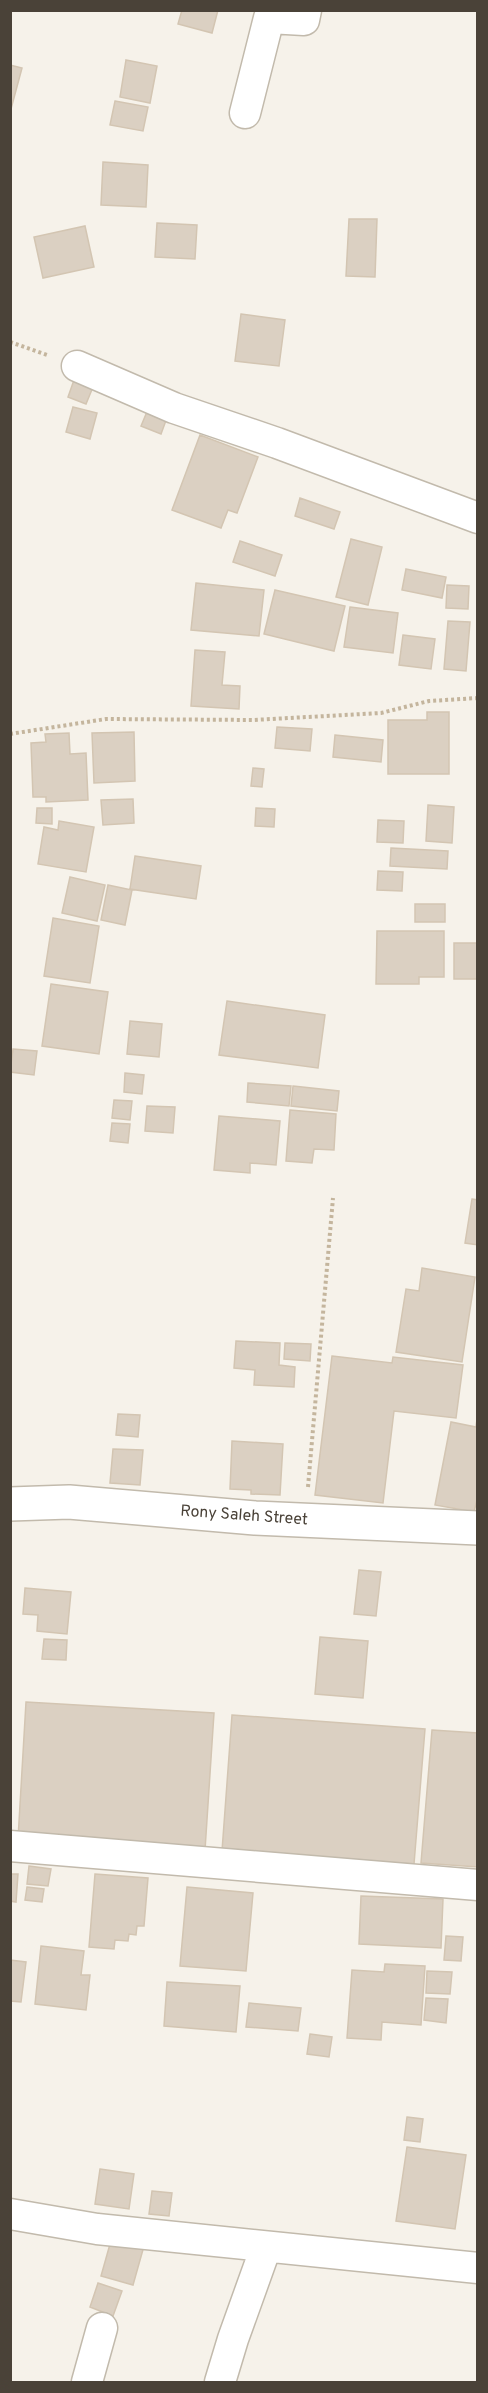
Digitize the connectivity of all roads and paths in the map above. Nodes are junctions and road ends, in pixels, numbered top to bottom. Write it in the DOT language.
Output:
graph roads {
  1 [pos="306,10"];
  2 [pos="245,113"];
  3 [pos="10,342"];
  4 [pos="77,366"];
  5 [pos="477,518"];
  6 [pos="477,698"];
  7 [pos="10,734"];
  8 [pos="333,1198"];
  9 [pos="10,1504"];
  10 [pos="305,1520"];
  11 [pos="477,1528"];
  12 [pos="10,1846"];
  13 [pos="477,1885"];
  14 [pos="10,2214"];
  15 [pos="266,2247"];
  16 [pos="477,2268"];
  17 [pos="102,2328"];
  18 [pos="87,2382"];
  19 [pos="220,2382"];
  1 -- 2 [label="street"];
  3 -- 4 [label="path"];
  4 -- 5 [label="street"];
  6 -- 7 [label="path"];
  8 -- 10 [label="path"];
  9 -- 10 [label="street, Rony Saleh Street"];
  10 -- 11 [label="street, Rony Saleh Street"];
  12 -- 13 [label="street"];
  14 -- 15 [label="street"];
  15 -- 16 [label="street"];
  15 -- 19 [label="street"];
  17 -- 18 [label="street"];
}
